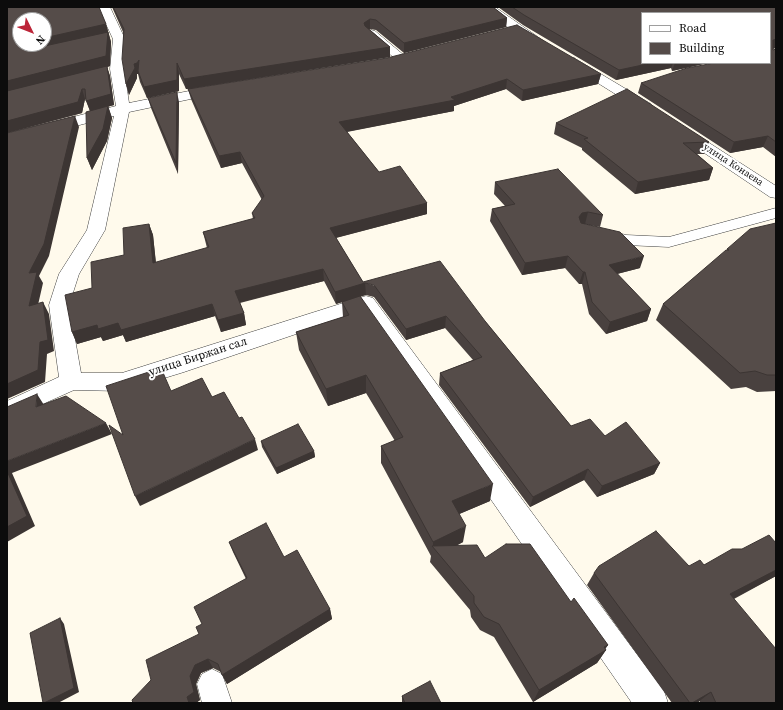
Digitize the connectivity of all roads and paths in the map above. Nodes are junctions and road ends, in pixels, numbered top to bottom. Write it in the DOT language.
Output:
graph roads {
  1 [pos="104,7"];
  2 [pos="488,7"];
  3 [pos="518,29"];
  4 [pos="372,33"];
  5 [pos="504,33"];
  6 [pos="117,36"];
  7 [pos="102,40"];
  8 [pos="551,48"];
  9 [pos="417,55"];
  10 [pos="564,56"];
  11 [pos="402,59"];
  12 [pos="387,63"];
  13 [pos="117,69"];
  14 [pos="102,73"];
  15 [pos="231,87"];
  16 [pos="638,88"];
  17 [pos="624,92"];
  18 [pos="123,108"];
  19 [pos="660,117"];
  20 [pos="672,125"];
  21 [pos="7,139"];
  22 [pos="776,193"];
  23 [pos="776,214"];
  24 [pos="585,230"];
  25 [pos="71,381"];
  26 [pos="7,411"];
  27 [pos="652,703"];
  1 -- 6 [label="street"];
  2 -- 3 [label="street"];
  3 -- 5 [label="street"];
  3 -- 8 [label="street"];
  4 -- 11 [label="lane"];
  6 -- 7 [label="lane"];
  6 -- 13 [label="street"];
  9 -- 11 [label="street"];
  10 -- 17 [label="street"];
  11 -- 12 [label="street"];
  13 -- 14 [label="street"];
  13 -- 18 [label="street"];
  15 -- 18 [label="street"];
  16 -- 17 [label="street"];
  17 -- 19 [label="street"];
  18 -- 21 [label="street"];
  18 -- 25 [label="street"];
  20 -- 22 [label="street, улица Конаева"];
  23 -- 24 [label="lane"];
  25 -- 26 [label="street, улица Биржан сал"];
  25 -- 27 [label="street, улица Биржан сал"];
}
